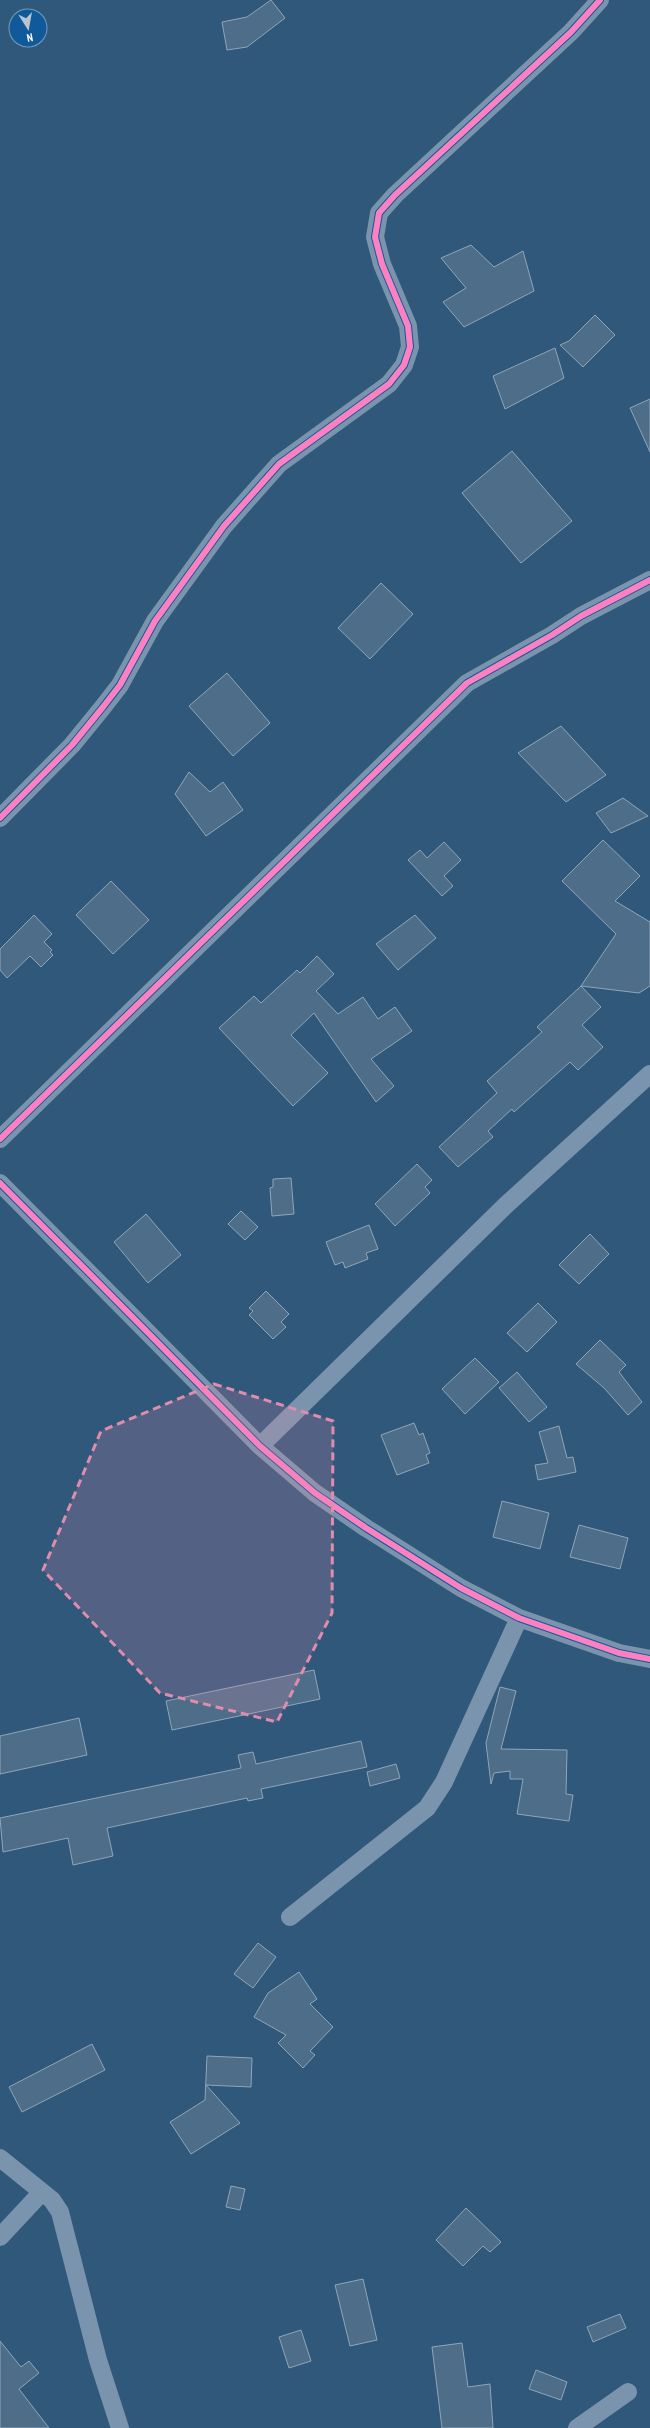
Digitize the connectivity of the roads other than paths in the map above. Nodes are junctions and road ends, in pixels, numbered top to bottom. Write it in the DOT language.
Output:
graph roads {
  1 [pos="600,0"];
  2 [pos="650,580"];
  3 [pos="0,818"];
  4 [pos="650,1074"];
  5 [pos="0,1139"];
  6 [pos="0,1183"];
  7 [pos="260,1446"];
  8 [pos="519,1618"];
  9 [pos="650,1659"];
  10 [pos="290,1917"];
  11 [pos="0,2158"];
  12 [pos="42,2192"];
  13 [pos="0,2237"];
  14 [pos="628,2392"];
  15 [pos="120,2428"];
  16 [pos="576,2428"];
  1 -- 3 [label="street"];
  2 -- 5 [label="street"];
  4 -- 7 [label="street"];
  6 -- 7 [label="street"];
  7 -- 8 [label="street"];
  8 -- 9 [label="street"];
  8 -- 10 [label="street"];
  11 -- 12 [label="street"];
  12 -- 13 [label="street"];
  12 -- 15 [label="street"];
  14 -- 16 [label="street"];
}
